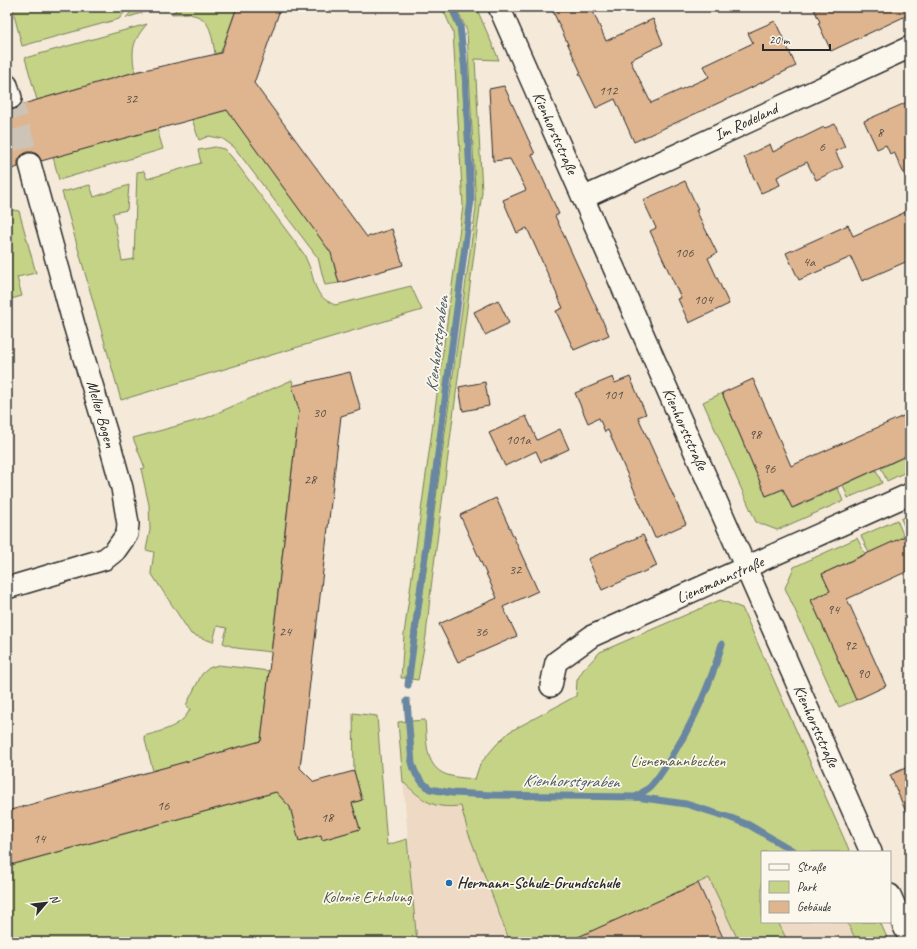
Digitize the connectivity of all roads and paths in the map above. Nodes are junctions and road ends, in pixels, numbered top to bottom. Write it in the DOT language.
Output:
graph roads {
  1 [pos="499,7"];
  2 [pos="910,47"];
  3 [pos="30,164"];
  4 [pos="583,198"];
  5 [pos="910,494"];
  6 [pos="746,568"];
  7 [pos="7,588"];
  8 [pos="551,686"];
  9 [pos="872,851"];
  10 [pos="891,896"];
  11 [pos="910,940"];
  1 -- 4 [label="street, Kienhorststraße"];
  2 -- 4 [label="street, Im Rodeland"];
  3 -- 7 [label="street, Meller Bogen"];
  4 -- 6 [label="street, Kienhorststraße"];
  5 -- 6 [label="street, Lienemannstraße"];
  6 -- 8 [label="street, Lienemannstraße"];
  6 -- 9 [label="street, Kienhorststraße"];
  10 -- 11 [label="street"];
}
